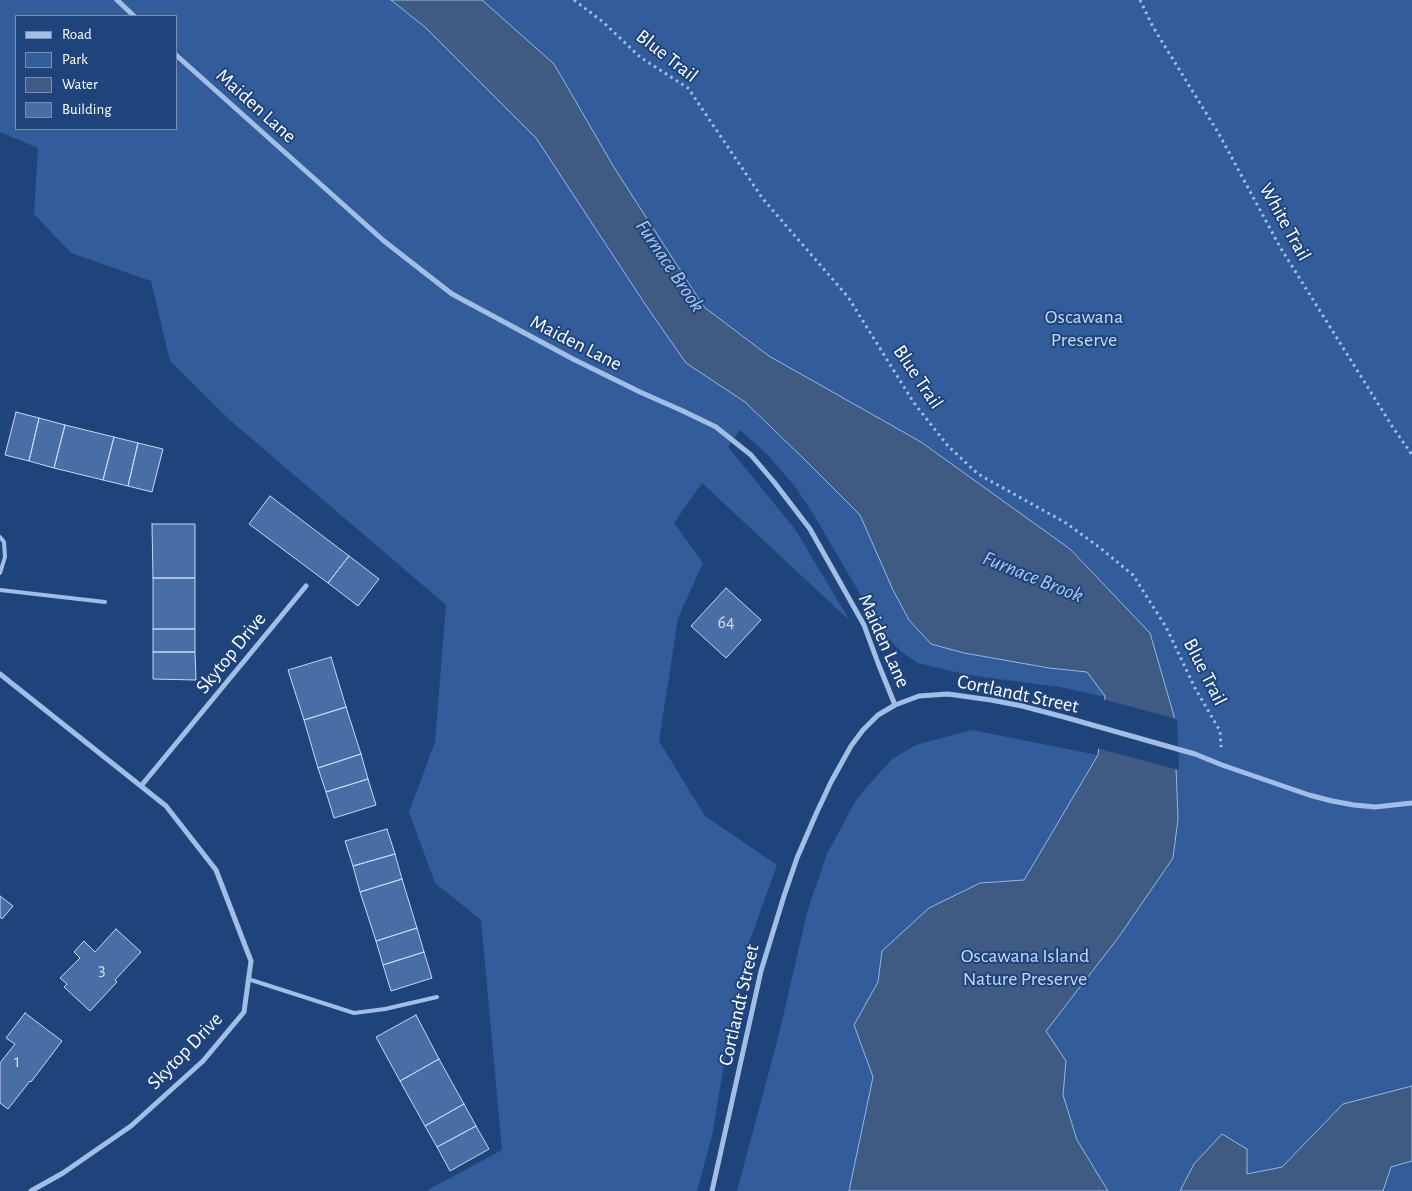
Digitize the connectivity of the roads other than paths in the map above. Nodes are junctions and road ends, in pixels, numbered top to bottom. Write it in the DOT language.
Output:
graph roads {
  1 [pos="117,0"];
  2 [pos="133,15"];
  3 [pos="178,57"];
  4 [pos="0,537"];
  5 [pos="0,573"];
  6 [pos="306,586"];
  7 [pos="0,590"];
  8 [pos="105,602"];
  9 [pos="0,674"];
  10 [pos="895,705"];
  11 [pos="141,786"];
  12 [pos="1412,803"];
  13 [pos="248,979"];
  14 [pos="437,996"];
  15 [pos="31,1191"];
  16 [pos="712,1191"];
  1 -- 2 [label="street"];
  3 -- 10 [label="street, Maiden Lane"];
  4 -- 5 [label="lane"];
  6 -- 11 [label="street, Skytop Drive"];
  7 -- 8 [label="lane"];
  9 -- 11 [label="street, Skytop Drive"];
  10 -- 12 [label="street, Cortlandt Street"];
  10 -- 16 [label="street, Cortlandt Street"];
  11 -- 13 [label="street, Skytop Drive"];
  13 -- 14 [label="lane"];
  13 -- 15 [label="street, Skytop Drive"];
}
